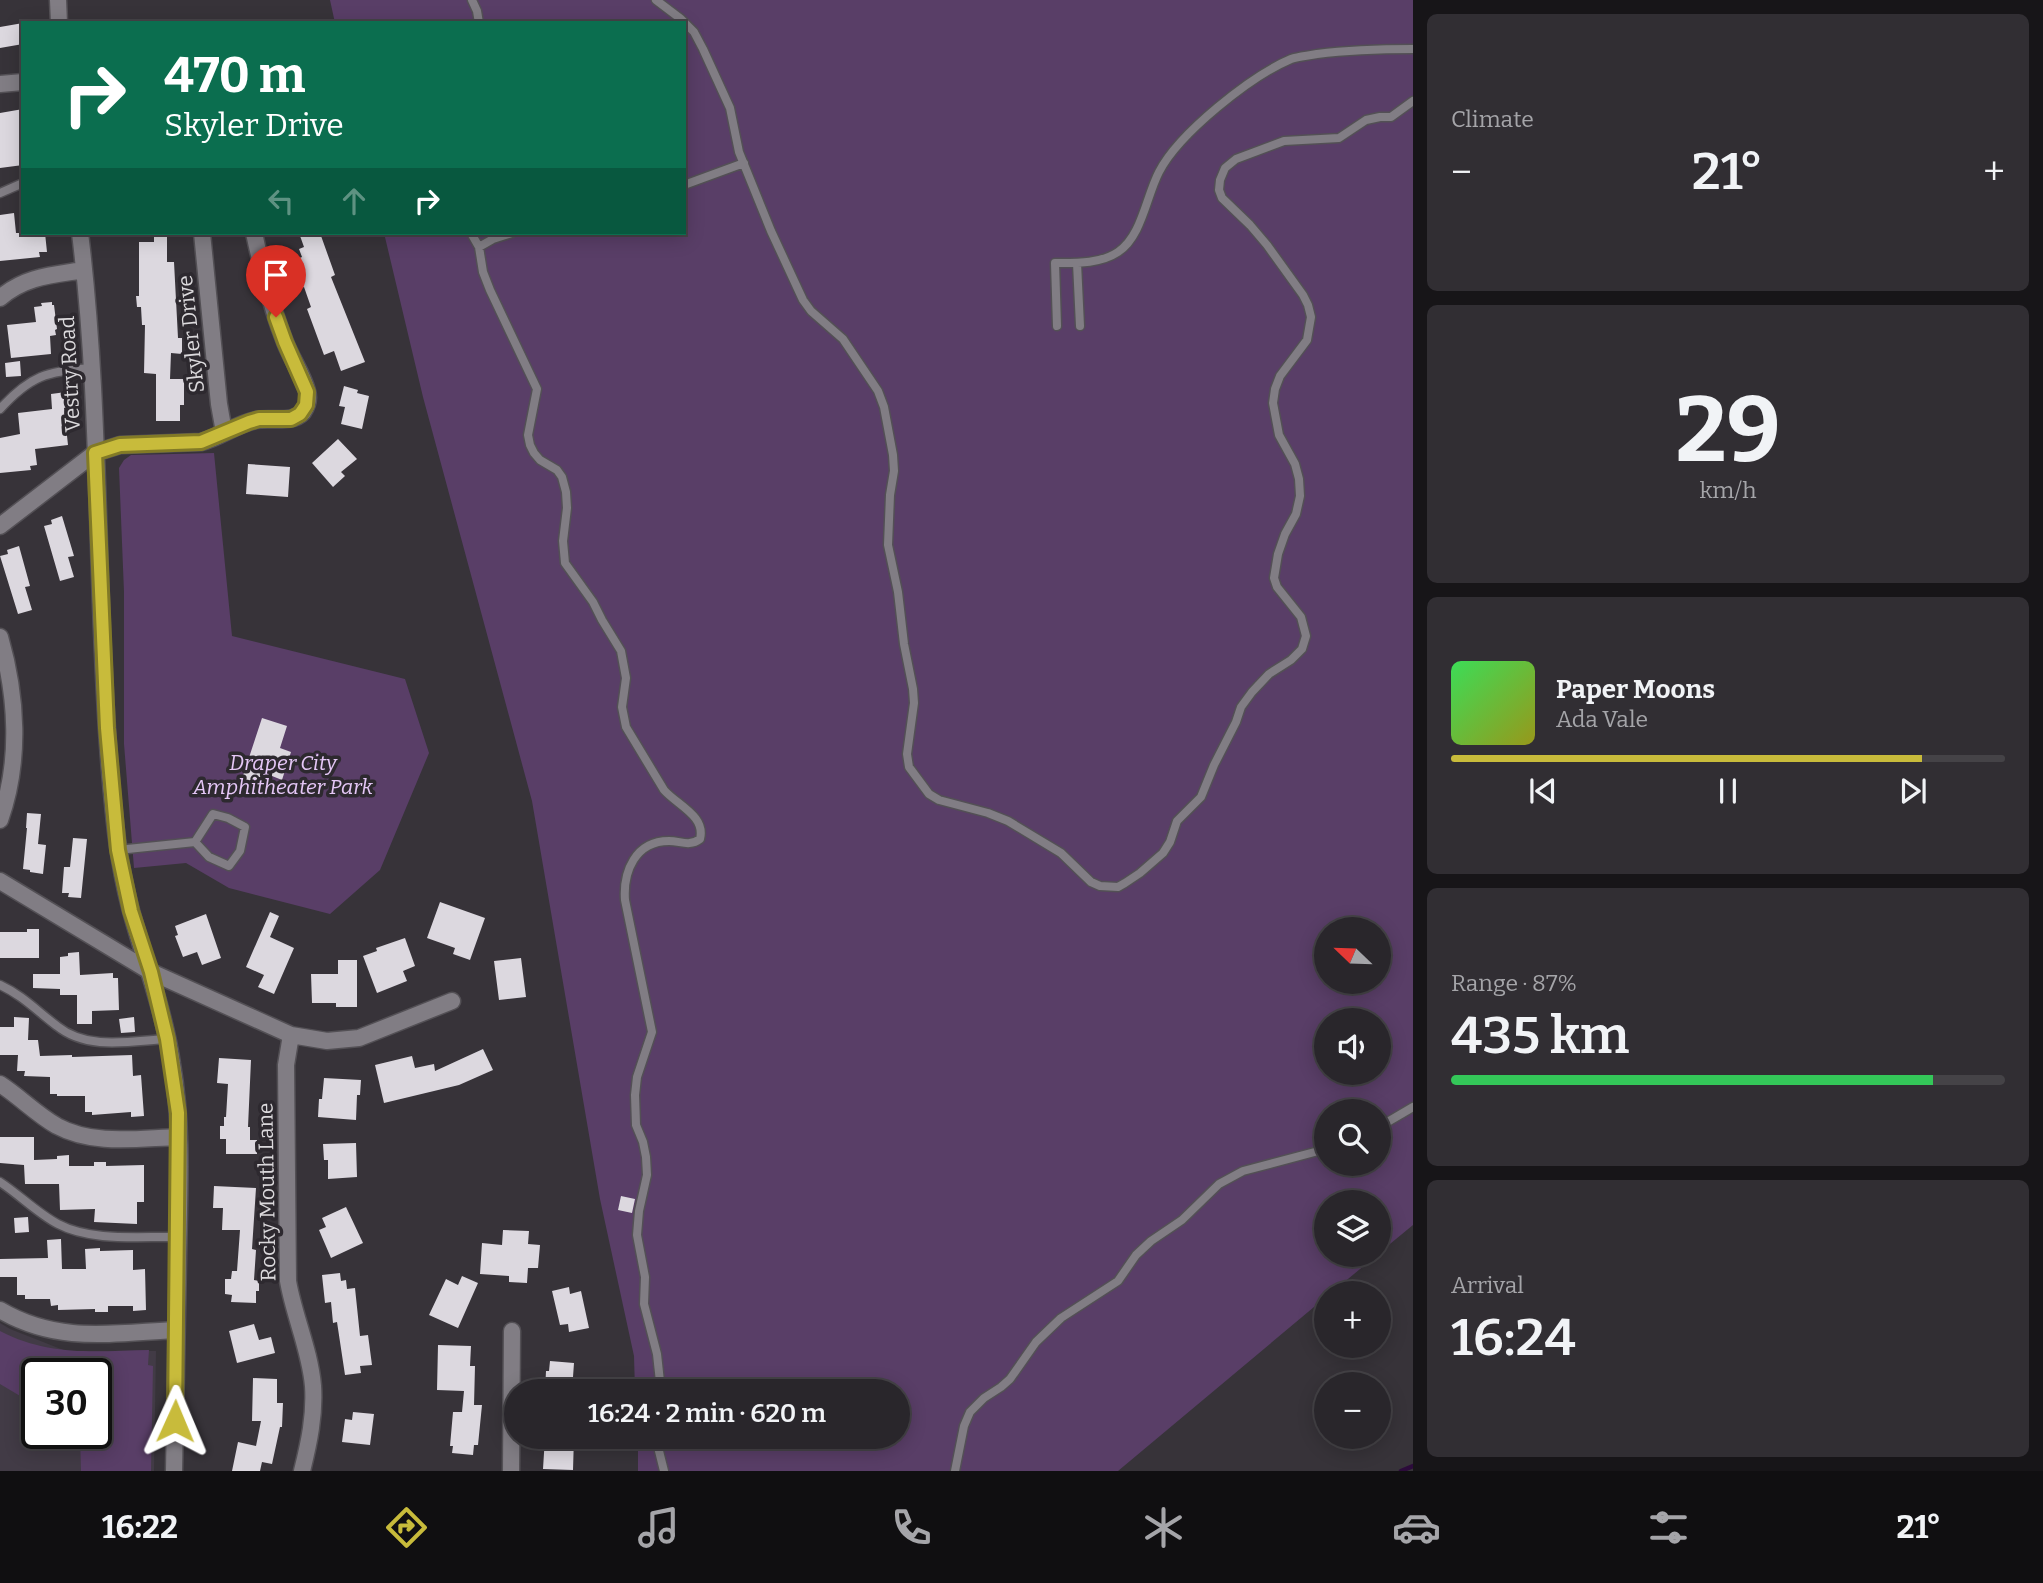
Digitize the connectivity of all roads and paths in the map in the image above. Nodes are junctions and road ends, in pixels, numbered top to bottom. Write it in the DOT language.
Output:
graph roads {
  1 [pos="58,0"];
  2 [pos="472,0"];
  3 [pos="656,0"];
  4 [pos="59,21"];
  5 [pos="479,21"];
  6 [pos="681,21"];
  7 [pos="686,25"];
  8 [pos="1413,49"];
  9 [pos="21,82"];
  10 [pos="0,84"];
  11 [pos="1413,101"];
  12 [pos="744,163"];
  13 [pos="21,184"];
  14 [pos="686,184"];
  15 [pos="0,193"];
  16 [pos="80,235"];
  17 [pos="202,235"];
  18 [pos="255,235"];
  19 [pos="472,235"];
  20 [pos="506,235"];
  21 [pos="480,247"];
  22 [pos="1077,263"];
  23 [pos="84,270"];
  24 [pos="0,298"];
  25 [pos="1057,326"];
  26 [pos="1080,326"];
  27 [pos="91,368"];
  28 [pos="0,409"];
  29 [pos="224,432"];
  30 [pos="95,453"];
  31 [pos="0,526"];
  32 [pos="0,637"];
  33 [pos="0,820"];
  34 [pos="195,842"];
  35 [pos="118,850"];
  36 [pos="0,881"];
  37 [pos="151,972"];
  38 [pos="0,985"];
  39 [pos="452,1001"];
  40 [pos="291,1035"];
  41 [pos="167,1039"];
  42 [pos="0,1084"];
  43 [pos="1413,1107"];
  44 [pos="1391,1120"];
  45 [pos="179,1137"];
  46 [pos="1314,1152"];
  47 [pos="0,1182"];
  48 [pos="178,1237"];
  49 [pos="0,1310"];
  50 [pos="176,1330"];
  51 [pos="512,1331"];
  52 [pos="660,1379"];
  53 [pos="659,1449"];
  54 [pos="174,1471"];
  55 [pos="302,1471"];
  56 [pos="511,1471"];
  57 [pos="664,1471"];
  58 [pos="955,1471"];
  1 -- 4 [label="street"];
  2 -- 5 [label="lane"];
  3 -- 6 [label="lane"];
  7 -- 12 [label="lane"];
  8 -- 22 [label="lane"];
  9 -- 10 [label="street"];
  11 -- 12 [label="lane"];
  12 -- 14 [label="lane"];
  13 -- 15 [label="lane"];
  16 -- 23 [label="street, Vestry Road"];
  17 -- 29 [label="street, Skyler Drive"];
  18 -- 29 [label="street"];
  19 -- 21 [label="lane"];
  20 -- 21 [label="lane"];
  21 -- 52 [label="lane"];
  22 -- 25 [label="lane"];
  22 -- 26 [label="lane"];
  23 -- 24 [label="street"];
  23 -- 27 [label="street, Vestry Road"];
  27 -- 28 [label="lane"];
  27 -- 30 [label="street, Vestry Road"];
  29 -- 30 [label="street"];
  30 -- 31 [label="street"];
  30 -- 35 [label="street, Vestry Road"];
  32 -- 33 [label="street"];
  34 -- 34 [label="lane"];
  34 -- 35 [label="lane"];
  35 -- 37 [label="street, Vestry Road"];
  36 -- 37 [label="street"];
  37 -- 40 [label="street"];
  37 -- 41 [label="street, Vestry Road"];
  38 -- 41 [label="lane"];
  39 -- 40 [label="street"];
  40 -- 55 [label="street, Rocky Mouth Lane"];
  41 -- 45 [label="street, Vestry Road"];
  42 -- 45 [label="street"];
  43 -- 44 [label="lane"];
  45 -- 48 [label="street, Vestry Road"];
  46 -- 58 [label="lane"];
  47 -- 48 [label="lane"];
  48 -- 50 [label="street, Vestry Road"];
  49 -- 50 [label="street"];
  50 -- 54 [label="street, Vestry Road"];
  51 -- 56 [label="street"];
  53 -- 57 [label="lane"];
}
